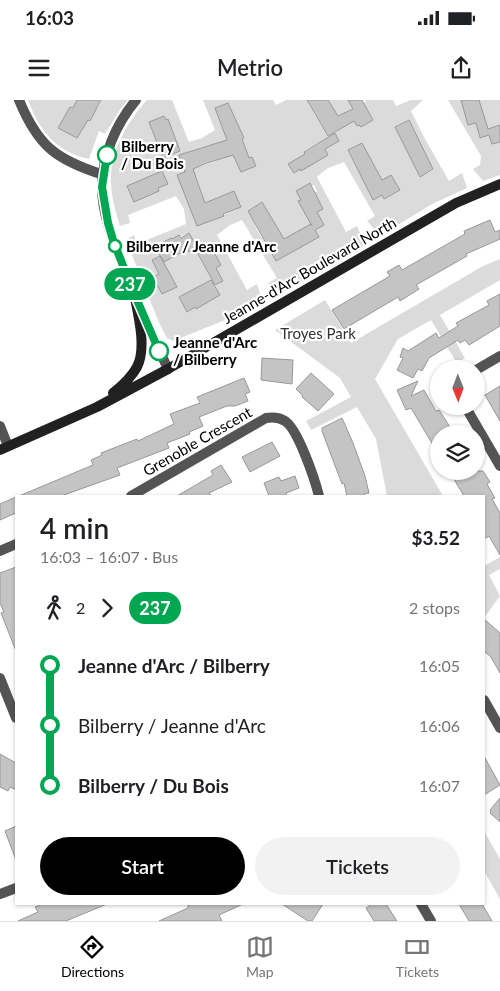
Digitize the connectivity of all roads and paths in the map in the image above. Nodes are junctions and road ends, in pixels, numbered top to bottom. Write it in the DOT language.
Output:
graph roads {
  1 [pos="20,100"];
  2 [pos="136,100"];
  3 [pos="104,175"];
  4 [pos="500,184"];
  5 [pos="134,293"];
  6 [pos="500,356"];
  7 [pos="485,365"];
  8 [pos="168,369"];
  9 [pos="97,407"];
  10 [pos="470,415"];
  11 [pos="0,426"];
  12 [pos="4,448"];
  13 [pos="500,466"];
  14 [pos="133,495"];
  15 [pos="319,495"];
  16 [pos="15,544"];
  17 [pos="0,551"];
  18 [pos="0,678"];
  19 [pos="485,702"];
  20 [pos="15,716"];
  21 [pos="500,728"];
  22 [pos="15,888"];
  23 [pos="0,894"];
  24 [pos="422,905"];
  25 [pos="431,921"];
  1 -- 3 [label="street"];
  2 -- 3 [label="street"];
  3 -- 5 [label="street"];
  4 -- 8 [label="main road, Jeanne-d'Arc Boulevard North"];
  5 -- 8 [label="street"];
  5 -- 9 [label="main road"];
  6 -- 7 [label="street"];
  8 -- 9 [label="main road, Jeanne-d'Arc Boulevard North"];
  9 -- 12 [label="main road, Jeanne-d'Arc Boulevard North"];
  10 -- 13 [label="street"];
  11 -- 12 [label="street"];
  14 -- 15 [label="street, Grenoble Crescent"];
  16 -- 17 [label="street"];
  18 -- 20 [label="street"];
  19 -- 21 [label="street"];
  22 -- 23 [label="street"];
  24 -- 25 [label="street"];
}
